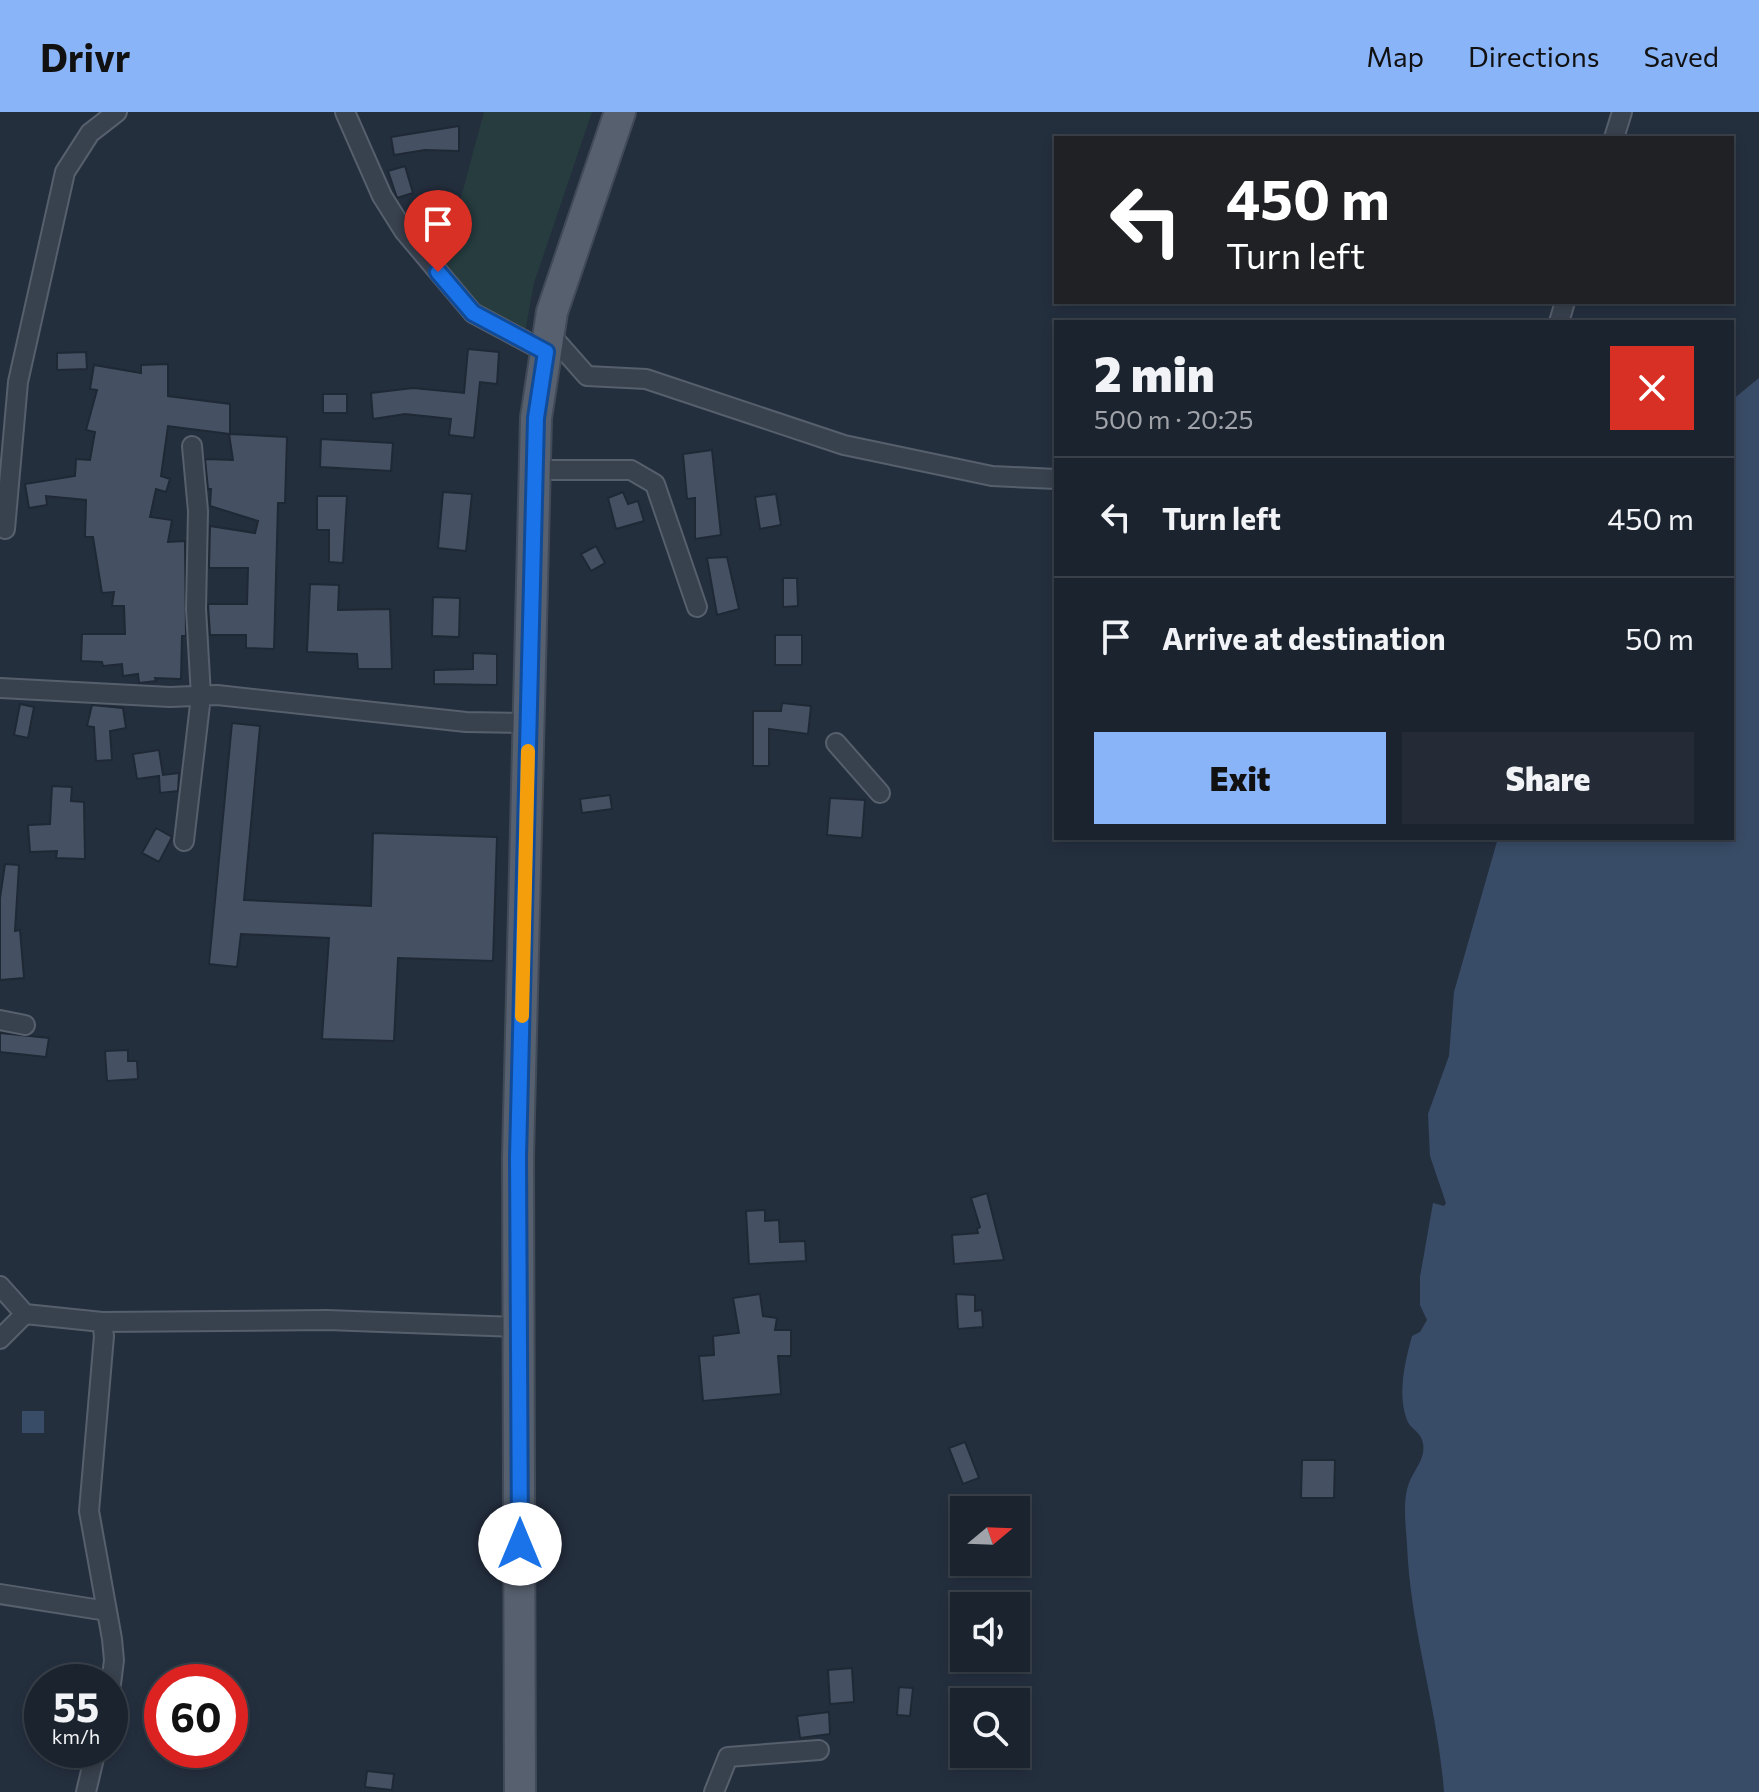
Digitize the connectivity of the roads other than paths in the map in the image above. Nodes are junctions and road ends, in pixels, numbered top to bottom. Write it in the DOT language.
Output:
graph roads {
  1 [pos="117,112"];
  2 [pos="345,112"];
  3 [pos="620,112"];
  4 [pos="1622,112"];
  5 [pos="1615,136"];
  6 [pos="547,343"];
  7 [pos="192,446"];
  8 [pos="534,470"];
  9 [pos="1054,479"];
  10 [pos="5,529"];
  11 [pos="697,607"];
  12 [pos="0,688"];
  13 [pos="201,696"];
  14 [pos="528,723"];
  15 [pos="836,743"];
  16 [pos="880,793"];
  17 [pos="184,841"];
  18 [pos="0,1020"];
  19 [pos="25,1025"];
  20 [pos="0,1286"];
  21 [pos="25,1314"];
  22 [pos="102,1322"];
  23 [pos="519,1327"];
  24 [pos="0,1339"];
  25 [pos="0,1594"];
  26 [pos="107,1611"];
  27 [pos="114,1664"];
  28 [pos="819,1750"];
  29 [pos="92,1768"];
  30 [pos="86,1792"];
  31 [pos="520,1792"];
  32 [pos="714,1792"];
  1 -- 10 [label="street"];
  2 -- 6 [label="street"];
  3 -- 6 [label="main road"];
  4 -- 5 [label="street"];
  6 -- 8 [label="main road"];
  6 -- 9 [label="street"];
  7 -- 13 [label="street"];
  8 -- 11 [label="street"];
  8 -- 14 [label="main road"];
  12 -- 13 [label="street"];
  13 -- 14 [label="street"];
  13 -- 17 [label="street"];
  14 -- 23 [label="main road"];
  15 -- 16 [label="street"];
  18 -- 19 [label="street"];
  20 -- 21 [label="street"];
  21 -- 22 [label="street"];
  21 -- 24 [label="street"];
  22 -- 23 [label="street"];
  22 -- 26 [label="street"];
  23 -- 31 [label="main road"];
  25 -- 26 [label="street"];
  26 -- 27 [label="street"];
  28 -- 32 [label="street"];
  29 -- 30 [label="street"];
}
